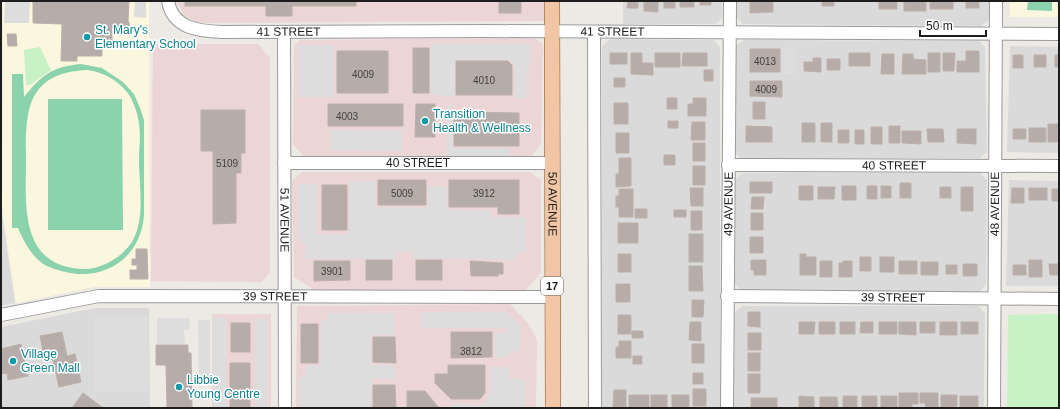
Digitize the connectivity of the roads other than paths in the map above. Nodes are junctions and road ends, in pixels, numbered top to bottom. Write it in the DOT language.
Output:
graph roads {
  1 [pos="168,1"];
  2 [pos="552,1"];
  3 [pos="730,1"];
  4 [pos="996,1"];
  5 [pos="284,32"];
  6 [pos="552,32"];
  7 [pos="594,32"];
  8 [pos="730,32"];
  9 [pos="996,33"];
  10 [pos="1059,34"];
  11 [pos="284,163"];
  12 [pos="551,163"];
  13 [pos="728,165"];
  14 [pos="995,166"];
  15 [pos="1059,166"];
  16 [pos="727,296"];
  17 [pos="285,297"];
  18 [pos="552,297"];
  19 [pos="994,298"];
  20 [pos="1059,299"];
  21 [pos="1,315"];
  22 [pos="285,408"];
  23 [pos="553,408"];
  24 [pos="595,408"];
  25 [pos="727,408"];
  26 [pos="994,408"];
  1 -- 5 [label="street, 41 STREET"];
  2 -- 6 [label="main road, 50 AVENUE / 17"];
  3 -- 8 [label="street, 49 AVENUE"];
  4 -- 9 [label="street, 48 AVENUE"];
  5 -- 6 [label="street, 41 STREET"];
  5 -- 11 [label="street, 51 AVENUE"];
  6 -- 7 [label="street, 41 STREET"];
  6 -- 12 [label="main road, 50 AVENUE / 17"];
  7 -- 8 [label="street, 41 STREET"];
  7 -- 24 [label="street"];
  8 -- 9 [label="street, 41 STREET"];
  8 -- 13 [label="street, 49 AVENUE"];
  9 -- 10 [label="street, 41 STREET"];
  9 -- 14 [label="street, 48 AVENUE"];
  11 -- 12 [label="street, 40 STREET"];
  11 -- 17 [label="street, 51 AVENUE"];
  12 -- 18 [label="main road, 50 AVENUE / 17"];
  13 -- 14 [label="street, 40 STREET"];
  13 -- 16 [label="street, 49 AVENUE"];
  14 -- 15 [label="street, 40 STREET"];
  14 -- 19 [label="street, 48 AVENUE"];
  16 -- 19 [label="street, 39 STREET"];
  16 -- 25 [label="street, 49 AVENUE"];
  17 -- 18 [label="street, 39 STREET"];
  17 -- 21 [label="street, 39 STREET"];
  17 -- 22 [label="street, 51 AVENUE"];
  18 -- 23 [label="main road, 50 AVENUE / 17"];
  19 -- 20 [label="street, 39 STREET"];
  19 -- 26 [label="street, 48 AVENUE"];
}
